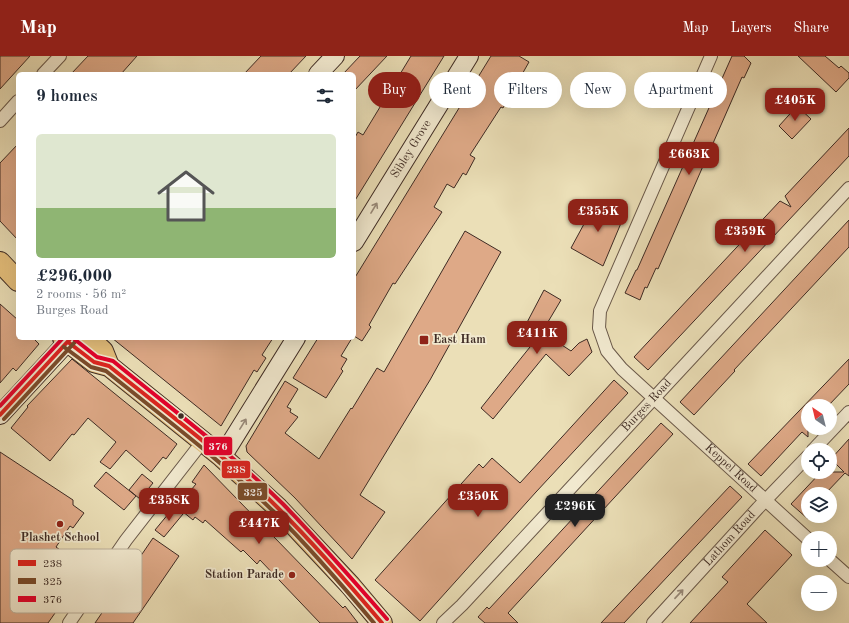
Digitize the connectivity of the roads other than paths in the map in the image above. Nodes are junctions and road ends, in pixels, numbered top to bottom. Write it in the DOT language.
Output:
graph roads {
  1 [pos="60,56"];
  2 [pos="335,56"];
  3 [pos="469,56"];
  4 [pos="711,56"];
  5 [pos="45,72"];
  6 [pos="320,72"];
  7 [pos="16,103"];
  8 [pos="0,121"];
  9 [pos="849,188"];
  10 [pos="356,239"];
  11 [pos="0,262"];
  12 [pos="16,279"];
  13 [pos="66,340"];
  14 [pos="68,340"];
  15 [pos="91,340"];
  16 [pos="295,340"];
  17 [pos="109,366"];
  18 [pos="654,397"];
  19 [pos="849,412"];
  20 [pos="0,415"];
  21 [pos="203,441"];
  22 [pos="820,443"];
  23 [pos="222,457"];
  24 [pos="801,463"];
  25 [pos="766,500"];
  26 [pos="801,532"];
  27 [pos="120,549"];
  28 [pos="837,566"];
  29 [pos="849,577"];
  30 [pos="76,613"];
  31 [pos="69,623"];
  32 [pos="382,623"];
  33 [pos="443,623"];
  34 [pos="652,623"];
  1 -- 5 [label="street"];
  2 -- 6 [label="main road"];
  10 -- 3 [label="main road, Sibley Grove, one-way"];
  4 -- 18 [label="street, Keppel Road"];
  7 -- 8 [label="street"];
  9 -- 18 [label="street, Burges Road"];
  11 -- 12 [label="main road"];
  13 -- 20 [label="main road"];
  14 -- 17 [label="main road"];
  15 -- 17 [label="main road"];
  23 -- 16 [label="main road, one-way"];
  17 -- 21 [label="main road"];
  18 -- 25 [label="street, Keppel Road"];
  18 -- 33 [label="street, Burges Road"];
  19 -- 22 [label="street"];
  21 -- 23 [label="main road"];
  21 -- 27 [label="street"];
  23 -- 32 [label="main road"];
  24 -- 25 [label="street, Lathom Road"];
  25 -- 26 [label="street, Keppel Road"];
  34 -- 25 [label="street, Lathom Road, one-way"];
  28 -- 29 [label="street"];
  30 -- 31 [label="street"];
}
